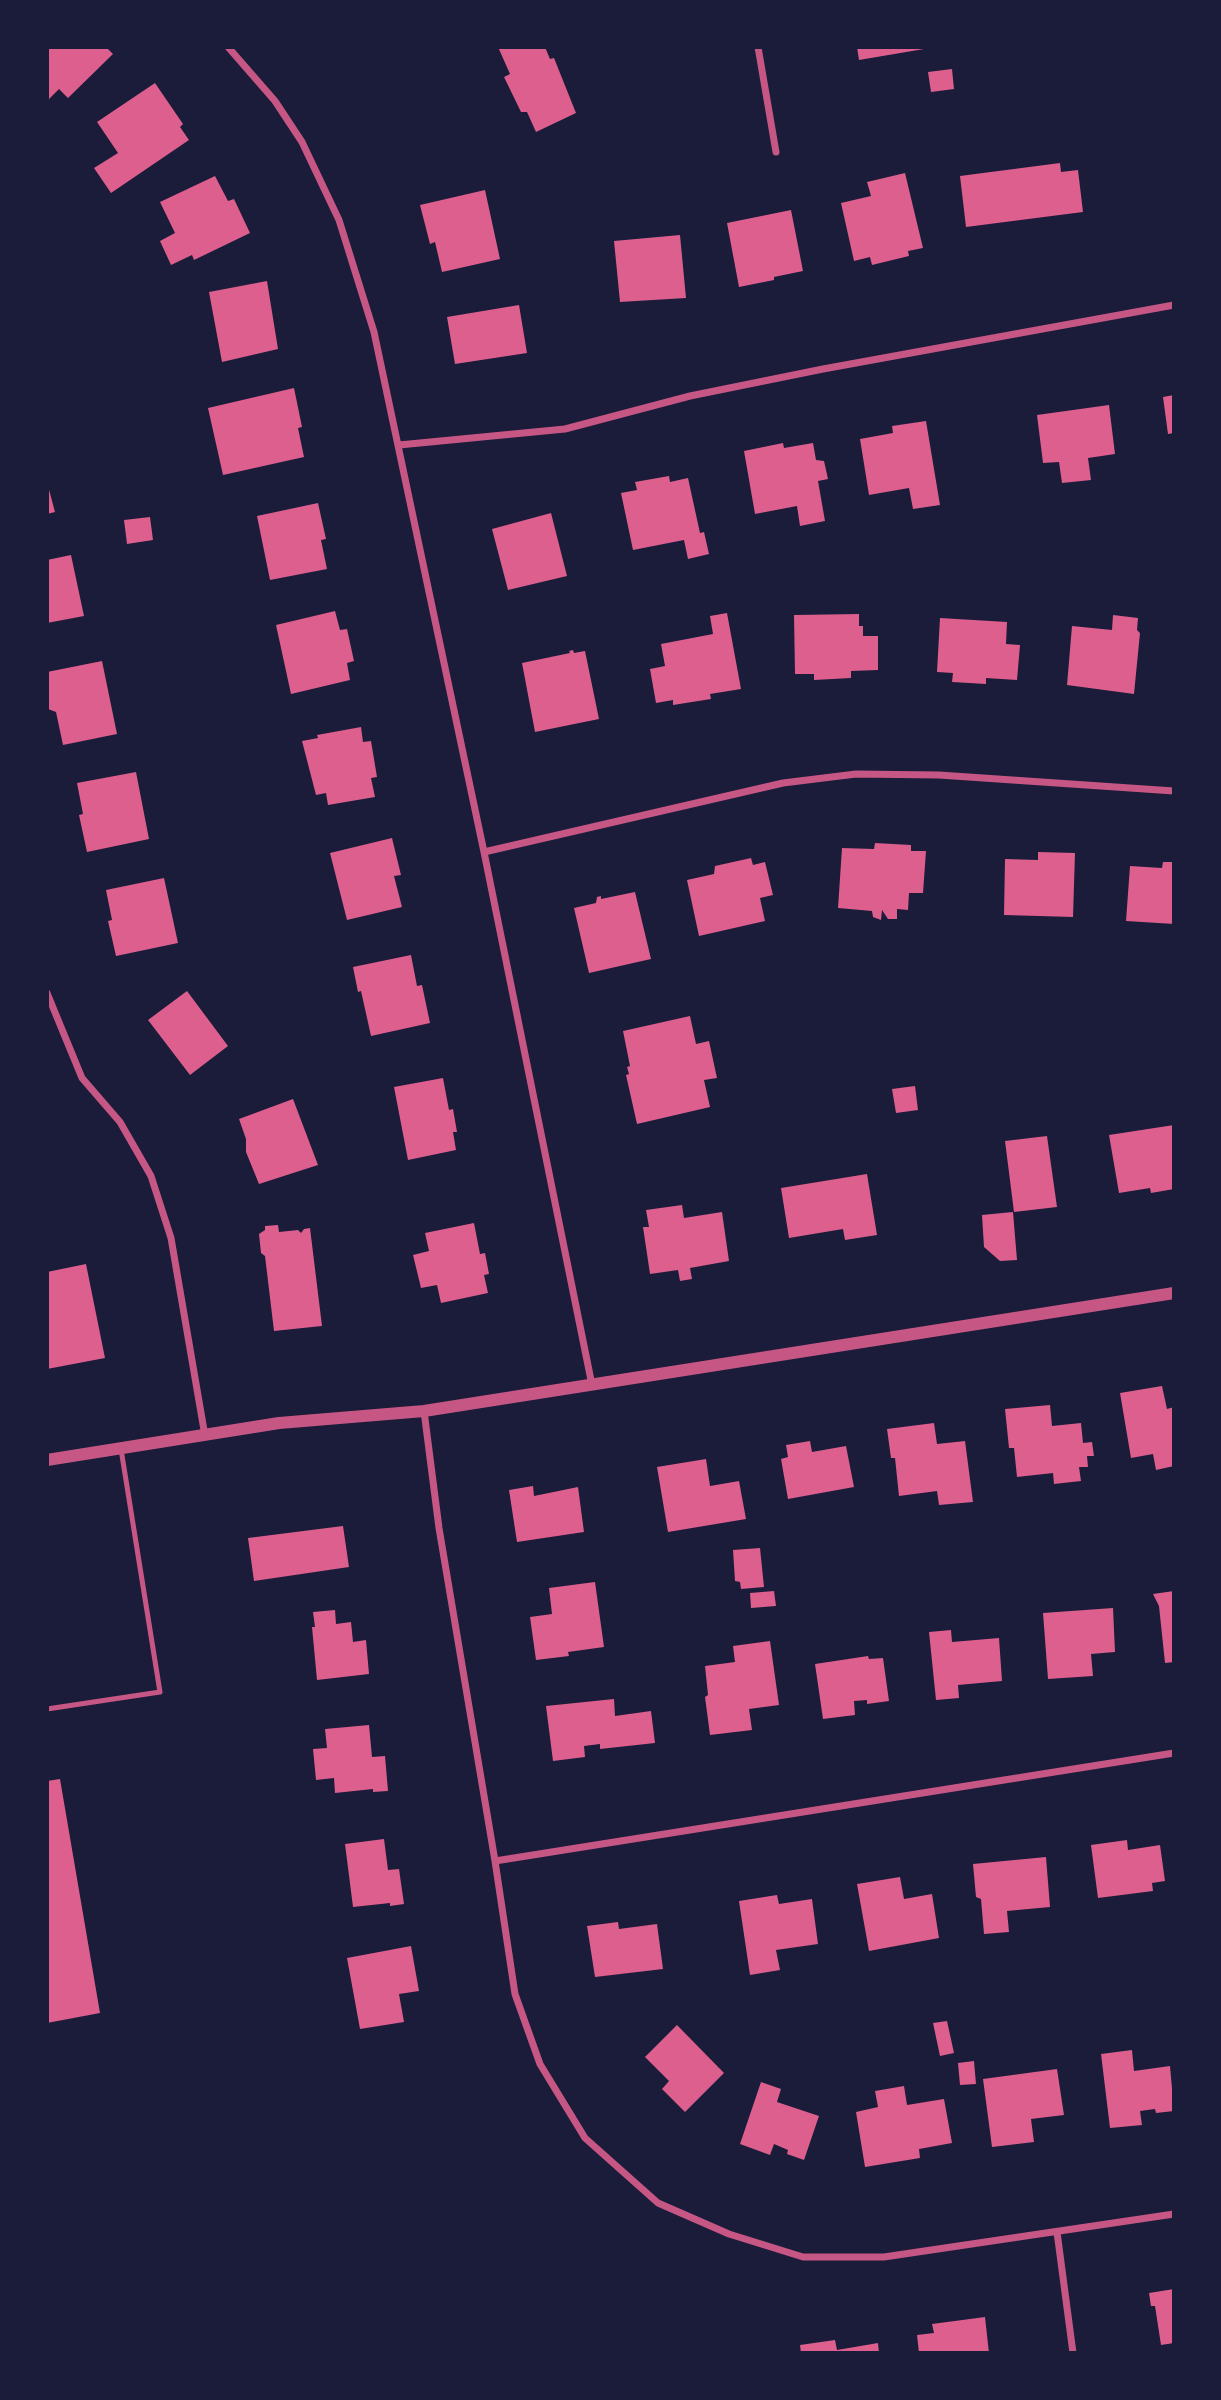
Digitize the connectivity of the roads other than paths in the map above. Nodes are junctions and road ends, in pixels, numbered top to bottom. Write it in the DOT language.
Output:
graph roads {
  1 [pos="228,47"];
  2 [pos="758,47"];
  3 [pos="776,152"];
  4 [pos="1174,305"];
  5 [pos="399,445"];
  6 [pos="1174,791"];
  7 [pos="484,852"];
  8 [pos="47,993"];
  9 [pos="1174,1293"];
  10 [pos="592,1385"];
  11 [pos="424,1411"];
  12 [pos="205,1436"];
  13 [pos="121,1449"];
  14 [pos="47,1460"];
  15 [pos="47,1709"];
  16 [pos="1174,1753"];
  17 [pos="495,1861"];
  18 [pos="1174,2214"];
  19 [pos="1057,2232"];
  20 [pos="1073,2353"];
  1 -- 5 [label="street"];
  2 -- 3 [label="street"];
  4 -- 5 [label="street"];
  5 -- 7 [label="street"];
  6 -- 7 [label="street"];
  7 -- 10 [label="street"];
  8 -- 12 [label="street"];
  9 -- 10 [label="street"];
  10 -- 11 [label="street"];
  11 -- 12 [label="street"];
  11 -- 17 [label="street"];
  12 -- 13 [label="street"];
  13 -- 14 [label="street"];
  13 -- 15 [label="lane"];
  16 -- 17 [label="street"];
  17 -- 19 [label="street"];
  18 -- 19 [label="street"];
  19 -- 20 [label="street"];
}
